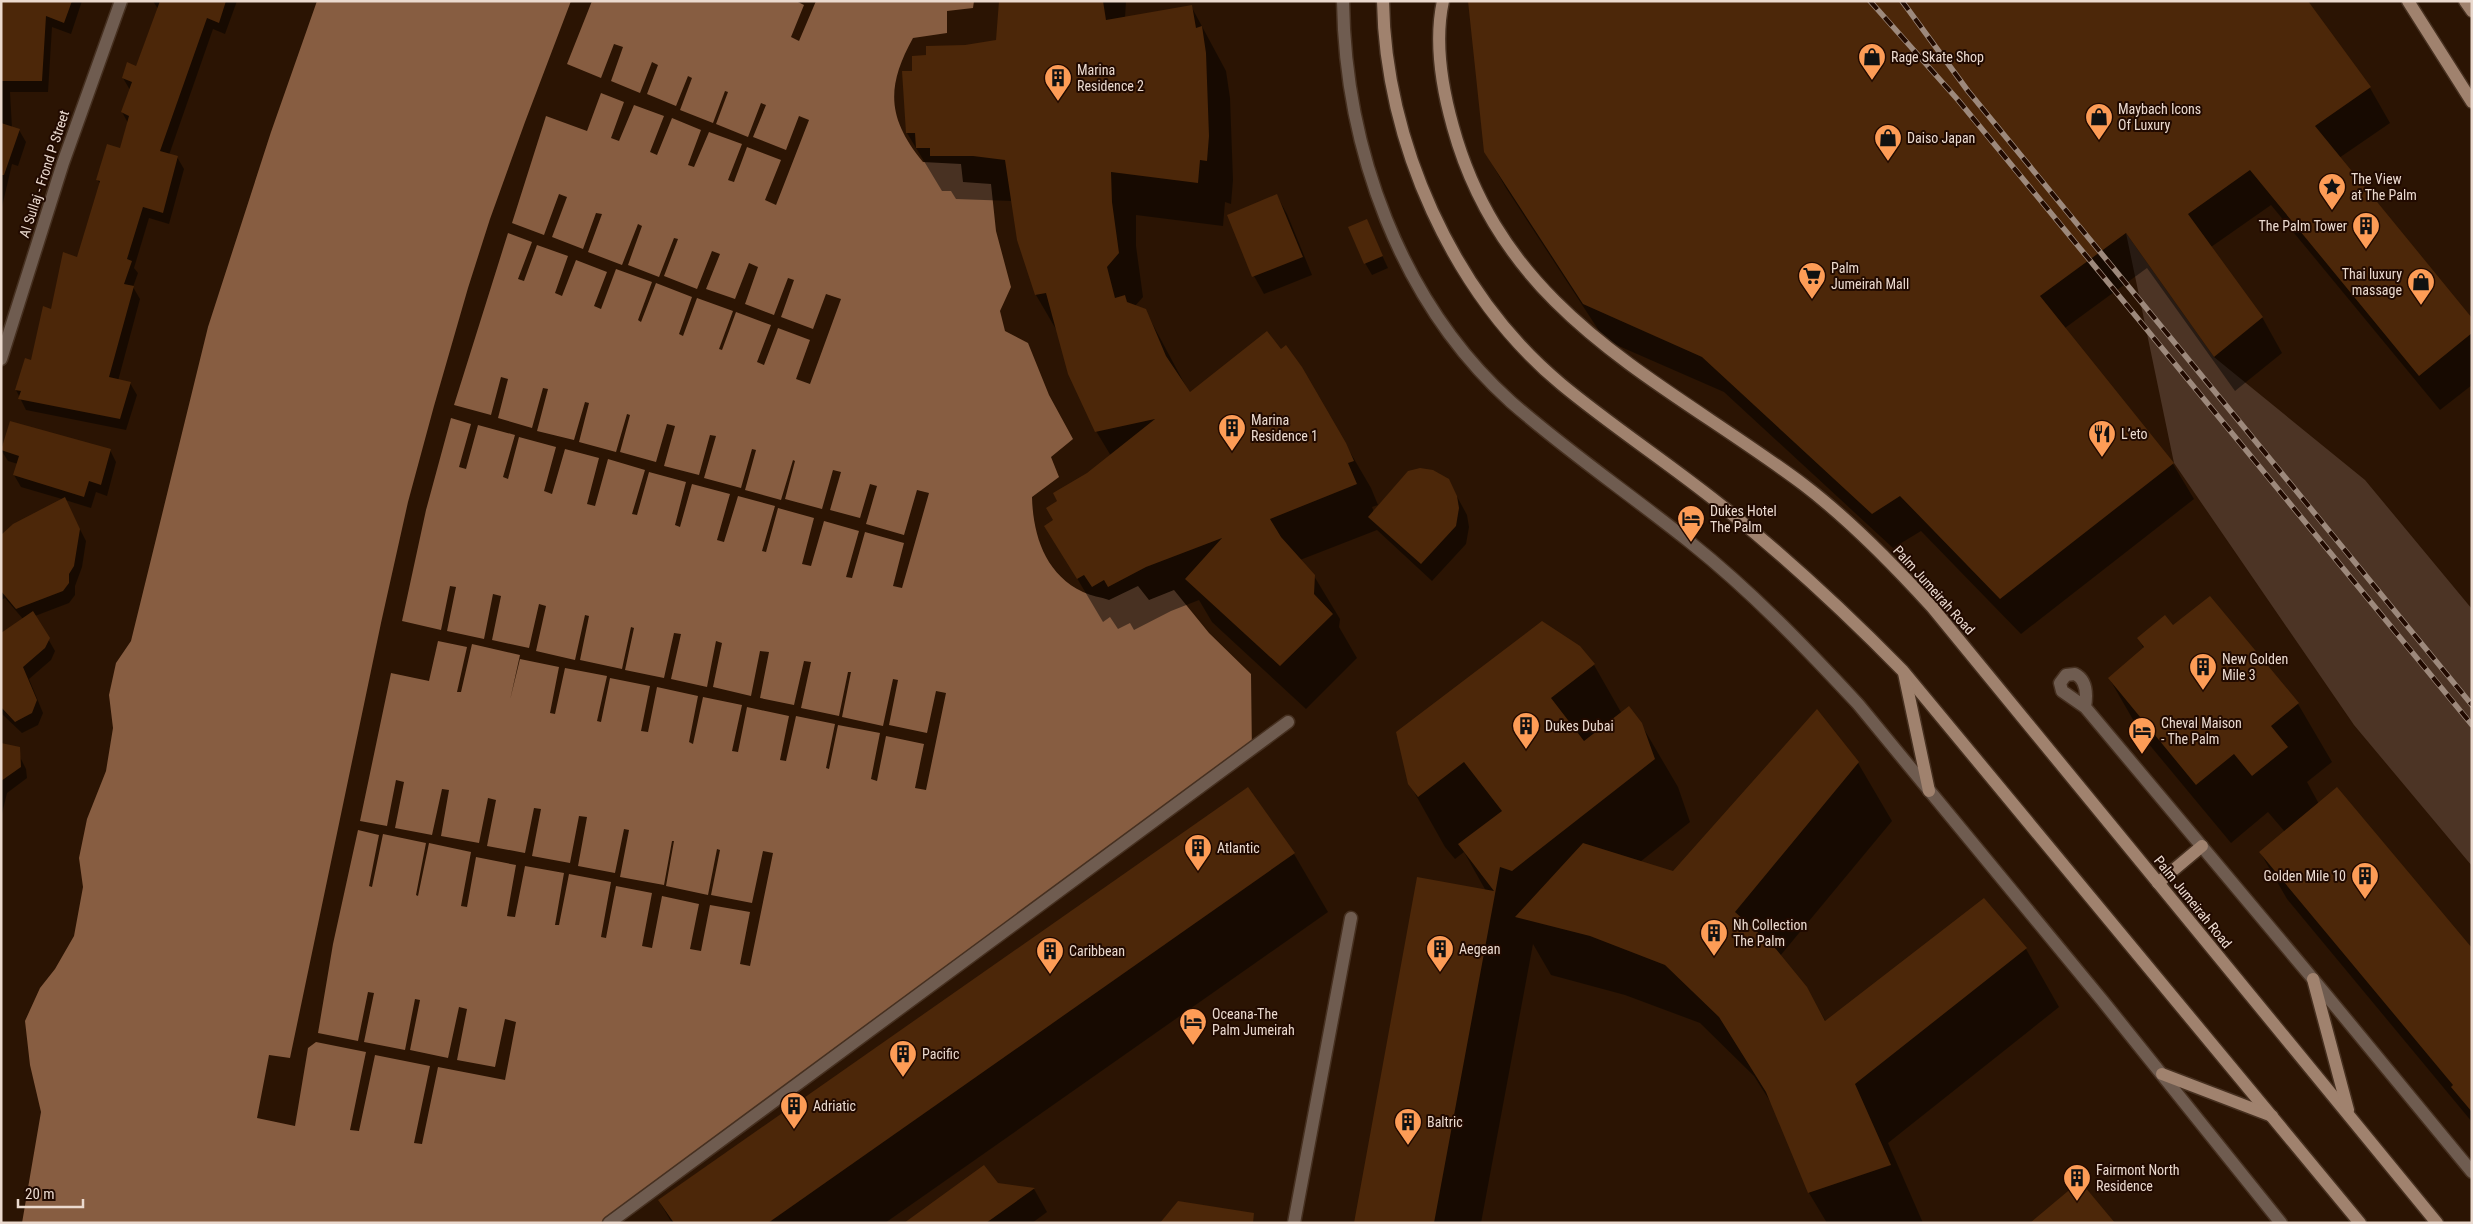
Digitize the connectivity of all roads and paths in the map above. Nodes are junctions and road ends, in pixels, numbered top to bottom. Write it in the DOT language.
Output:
graph roads {
  1 [pos="121,1"];
  2 [pos="1343,1"];
  3 [pos="1383,1"];
  4 [pos="1441,1"];
  5 [pos="2408,1"];
  6 [pos="2465,1"];
  7 [pos="2472,11"];
  8 [pos="2472,102"];
  9 [pos="1,358"];
  10 [pos="1903,671"];
  11 [pos="2085,707"];
  12 [pos="1288,722"];
  13 [pos="1929,791"];
  14 [pos="2202,846"];
  15 [pos="2158,883"];
  16 [pos="1351,918"];
  17 [pos="2314,979"];
  18 [pos="2162,1074"];
  19 [pos="2349,1114"];
  20 [pos="2274,1116"];
  21 [pos="2472,1172"];
  22 [pos="609,1223"];
  23 [pos="1294,1223"];
  24 [pos="2281,1223"];
  25 [pos="2360,1223"];
  26 [pos="2437,1223"];
  1 -- 9 [label="street, Al Sullaj - Frond P Street"];
  2 -- 13 [label="street"];
  3 -- 10 [label="main road"];
  4 -- 15 [label="main road, Palm Jumeirah Road"];
  5 -- 8 [label="main road"];
  6 -- 7 [label="main road"];
  10 -- 13 [label="main road"];
  10 -- 20 [label="main road"];
  11 -- 14 [label="street"];
  12 -- 22 [label="street"];
  13 -- 18 [label="street"];
  14 -- 15 [label="main road"];
  14 -- 17 [label="street"];
  15 -- 19 [label="main road, Palm Jumeirah Road"];
  16 -- 23 [label="street"];
  17 -- 19 [label="main road"];
  17 -- 21 [label="street"];
  18 -- 20 [label="main road"];
  18 -- 24 [label="street"];
  19 -- 26 [label="main road, Palm Jumeirah Road"];
  20 -- 25 [label="main road"];
}
